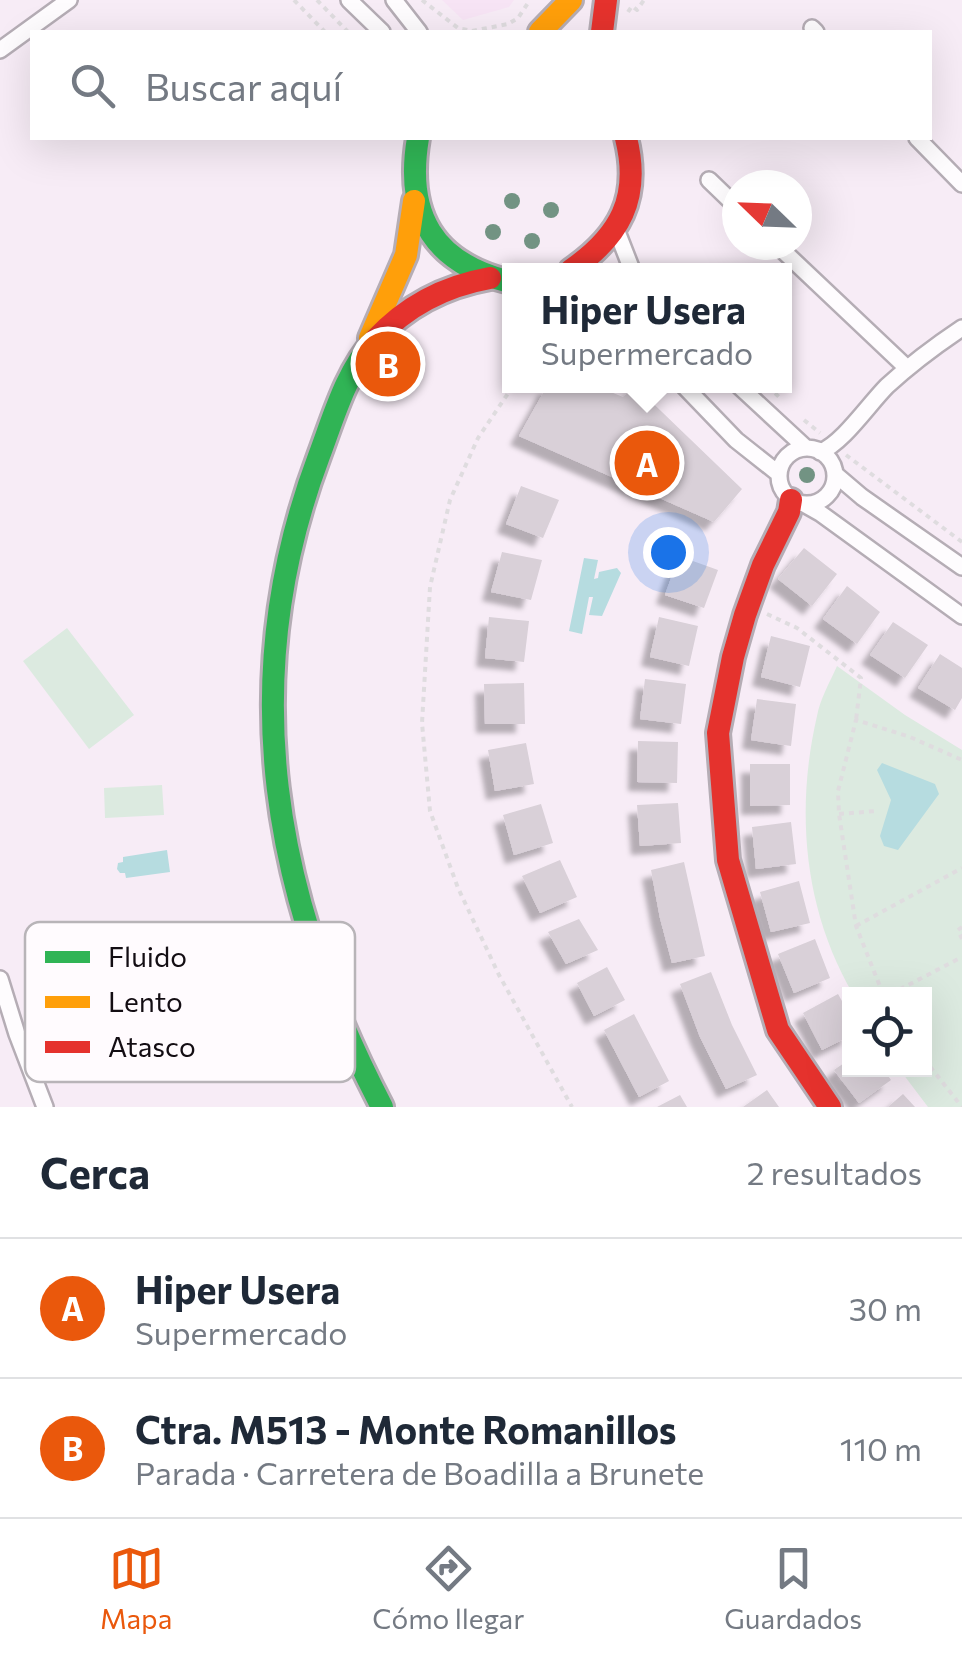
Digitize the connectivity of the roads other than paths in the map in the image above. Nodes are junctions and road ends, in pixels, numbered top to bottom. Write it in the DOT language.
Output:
graph roads {
  1 [pos="69,0"];
  2 [pos="350,0"];
  3 [pos="394,0"];
  4 [pos="571,0"];
  5 [pos="606,0"];
  6 [pos="380,30"];
  7 [pos="417,30"];
  8 [pos="542,30"];
  9 [pos="602,30"];
  10 [pos="0,50"];
  11 [pos="417,140"];
  12 [pos="626,140"];
  13 [pos="919,140"];
  14 [pos="709,180"];
  15 [pos="962,184"];
  16 [pos="722,193"];
  17 [pos="414,196"];
  18 [pos="616,229"];
  19 [pos="793,260"];
  20 [pos="583,263"];
  21 [pos="629,263"];
  22 [pos="500,280"];
  23 [pos="962,328"];
  24 [pos="358,361"];
  25 [pos="907,368"];
  26 [pos="691,393"];
  27 [pos="748,393"];
  28 [pos="820,449"];
  29 [pos="779,474"];
  30 [pos="835,474"];
  31 [pos="798,502"];
  32 [pos="962,567"];
  33 [pos="962,616"];
  34 [pos="302,922"];
  35 [pos="0,979"];
  36 [pos="355,1051"];
  37 [pos="25,1055"];
  38 [pos="35,1082"];
  39 [pos="45,1107"];
  40 [pos="382,1107"];
  41 [pos="830,1107"];
  1 -- 10 [label="street"];
  2 -- 6 [label="street"];
  3 -- 7 [label="street"];
  4 -- 8 [label="main road"];
  5 -- 9 [label="main road"];
  11 -- 17 [label="main road"];
  12 -- 18 [label="main road"];
  13 -- 15 [label="street"];
  14 -- 16 [label="street"];
  17 -- 22 [label="main road"];
  17 -- 24 [label="main road"];
  18 -- 20 [label="main road"];
  18 -- 21 [label="street"];
  19 -- 25 [label="street"];
  22 -- 24 [label="main road"];
  23 -- 25 [label="street"];
  24 -- 34 [label="main road"];
  25 -- 28 [label="street"];
  26 -- 29 [label="street"];
  27 -- 28 [label="street"];
  28 -- 29 [label="street"];
  28 -- 30 [label="street"];
  29 -- 31 [label="street"];
  30 -- 31 [label="street"];
  30 -- 32 [label="street"];
  31 -- 33 [label="street"];
  31 -- 41 [label="main road"];
  35 -- 37 [label="street"];
  36 -- 40 [label="main road"];
  38 -- 39 [label="street"];
}
